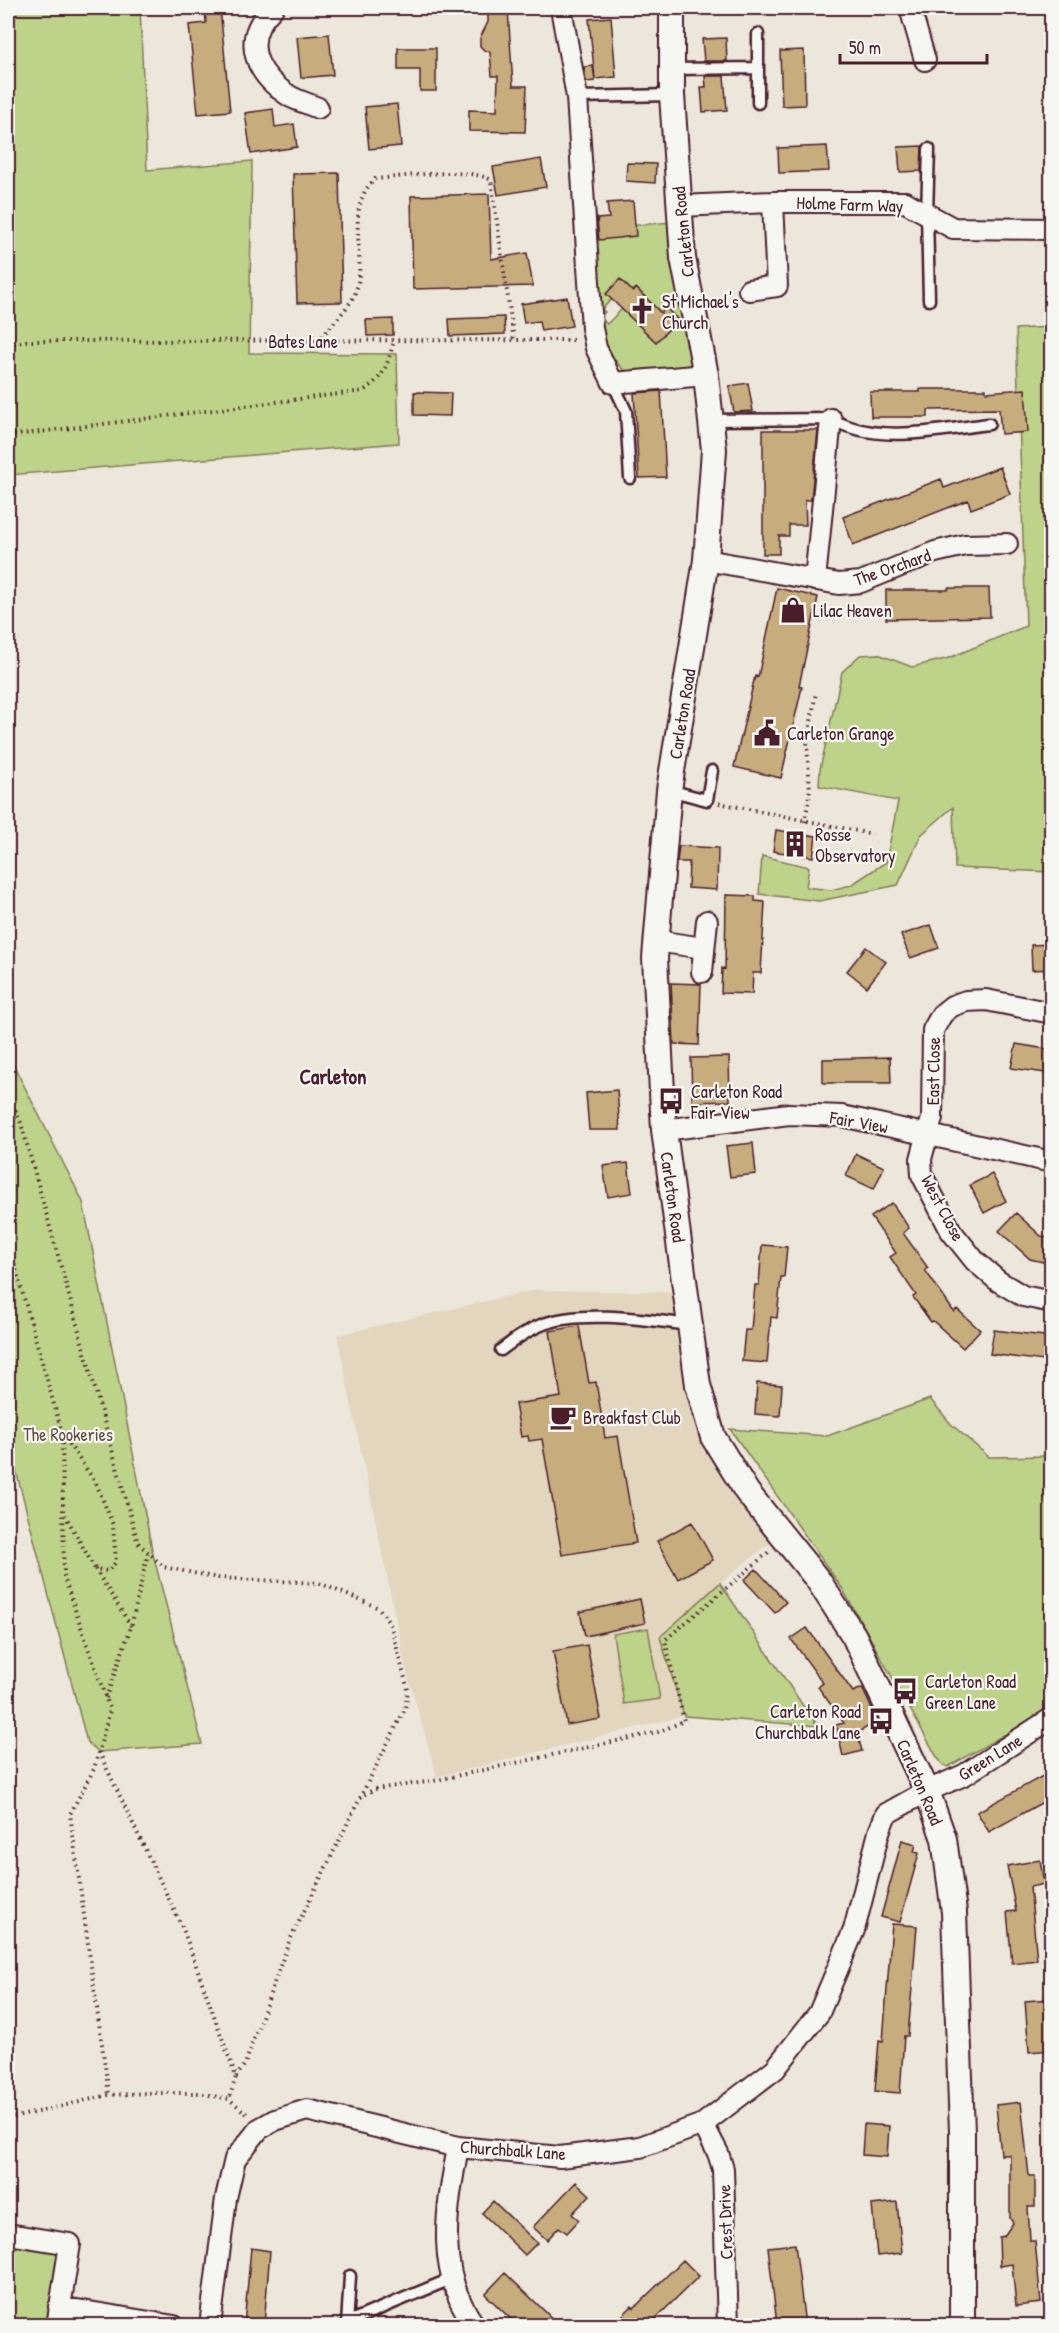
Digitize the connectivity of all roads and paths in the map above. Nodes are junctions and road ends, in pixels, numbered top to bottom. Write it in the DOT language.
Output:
graph roads {
  1 [pos="273,8"];
  2 [pos="561,8"];
  3 [pos="672,8"];
  4 [pos="910,8"];
  5 [pos="758,34"];
  6 [pos="925,60"];
  7 [pos="758,68"];
  8 [pos="673,69"];
  9 [pos="672,94"];
  10 [pos="577,97"];
  11 [pos="758,103"];
  12 [pos="318,108"];
  13 [pos="929,149"];
  14 [pos="772,202"];
  15 [pos="680,206"];
  16 [pos="927,213"];
  17 [pos="1052,229"];
  18 [pos="749,290"];
  19 [pos="929,300"];
  20 [pos="514,340"];
  21 [pos="318,341"];
  22 [pos="394,341"];
  23 [pos="8,345"];
  24 [pos="596,348"];
  25 [pos="706,375"];
  26 [pos="613,382"];
  27 [pos="831,418"];
  28 [pos="711,420"];
  29 [pos="989,424"];
  30 [pos="8,436"];
  31 [pos="630,478"];
  32 [pos="1007,544"];
  33 [pos="706,560"];
  34 [pos="815,580"];
  35 [pos="816,692"];
  36 [pos="712,771"];
  37 [pos="669,790"];
  38 [pos="707,800"];
  39 [pos="805,822"];
  40 [pos="872,834"];
  41 [pos="707,921"];
  42 [pos="656,941"];
  43 [pos="704,948"];
  44 [pos="702,972"];
  45 [pos="1052,1013"];
  46 [pos="8,1095"];
  47 [pos="664,1130"];
  48 [pos="927,1136"];
  49 [pos="1052,1162"];
  50 [pos="8,1241"];
  51 [pos="1052,1302"];
  52 [pos="690,1325"];
  53 [pos="501,1350"];
  54 [pos="62,1433"];
  55 [pos="64,1512"];
  56 [pos="774,1549"];
  57 [pos="148,1552"];
  58 [pos="95,1569"];
  59 [pos="131,1627"];
  60 [pos="106,1699"];
  61 [pos="1052,1718"];
  62 [pos="99,1752"];
  63 [pos="927,1791"];
  64 [pos="361,1796"];
  65 [pos="236,2077"];
  66 [pos="109,2095"];
  67 [pos="229,2099"];
  68 [pos="8,2119"];
  69 [pos="703,2124"];
  70 [pos="259,2129"];
  71 [pos="458,2147"];
  72 [pos="8,2234"];
  73 [pos="350,2276"];
  74 [pos="453,2278"];
  75 [pos="58,2316"];
  76 [pos="347,2324"];
  77 [pos="174,2325"];
  78 [pos="210,2325"];
  79 [pos="475,2325"];
  80 [pos="728,2325"];
  81 [pos="962,2325"];
  1 -- 12 [label="street"];
  2 -- 10 [label="street"];
  3 -- 8 [label="street, Carleton Road"];
  4 -- 6 [label="street"];
  5 -- 7 [label="lane"];
  7 -- 8 [label="lane"];
  7 -- 11 [label="lane"];
  8 -- 9 [label="street, Carleton Road"];
  9 -- 10 [label="lane"];
  9 -- 15 [label="street, Carleton Road"];
  10 -- 24 [label="street"];
  13 -- 16 [label="lane"];
  14 -- 15 [label="street, Holme Farm Way"];
  14 -- 16 [label="street, Holme Farm Way"];
  14 -- 18 [label="street"];
  15 -- 25 [label="street, Carleton Road"];
  16 -- 17 [label="street, Holme Farm Way"];
  16 -- 19 [label="lane"];
  20 -- 21 [label="path"];
  20 -- 22 [label="path, Bates Lane"];
  20 -- 24 [label="path, Bates Lane"];
  21 -- 22 [label="path, Bates Lane"];
  21 -- 23 [label="path, Bates Lane"];
  22 -- 30 [label="path"];
  24 -- 26 [label="street"];
  25 -- 26 [label="street"];
  25 -- 28 [label="street, Carleton Road"];
  26 -- 31 [label="lane"];
  27 -- 28 [label="lane"];
  27 -- 29 [label="lane"];
  27 -- 34 [label="street"];
  28 -- 33 [label="street, Carleton Road"];
  32 -- 34 [label="street, The Orchard"];
  33 -- 34 [label="street, The Orchard"];
  33 -- 37 [label="street, Carleton Road"];
  35 -- 39 [label="path"];
  36 -- 38 [label="lane"];
  37 -- 38 [label="lane"];
  37 -- 42 [label="street, Carleton Road"];
  38 -- 39 [label="path"];
  39 -- 40 [label="path"];
  41 -- 43 [label="street"];
  42 -- 43 [label="street"];
  42 -- 47 [label="street, Carleton Road"];
  43 -- 44 [label="street"];
  45 -- 48 [label="street, East Close"];
  46 -- 57 [label="path"];
  47 -- 48 [label="street, Fair View"];
  47 -- 52 [label="street, Carleton Road"];
  48 -- 49 [label="street, Fair View"];
  48 -- 51 [label="street, West Close"];
  50 -- 54 [label="path"];
  52 -- 53 [label="lane"];
  52 -- 63 [label="street, Carleton Road"];
  54 -- 55 [label="path"];
  54 -- 58 [label="path"];
  55 -- 58 [label="path"];
  55 -- 60 [label="path"];
  56 -- 64 [label="path"];
  57 -- 59 [label="path"];
  57 -- 64 [label="path"];
  58 -- 59 [label="path"];
  59 -- 60 [label="path"];
  60 -- 62 [label="path"];
  61 -- 63 [label="street, Green Lane"];
  62 -- 65 [label="path"];
  62 -- 66 [label="path"];
  63 -- 69 [label="street, Churchbalk Lane"];
  63 -- 81 [label="street, Carleton Road"];
  64 -- 65 [label="path"];
  65 -- 67 [label="path"];
  66 -- 67 [label="path"];
  66 -- 68 [label="path"];
  67 -- 70 [label="path"];
  69 -- 71 [label="street, Churchbalk Lane"];
  69 -- 80 [label="street, Crest Drive"];
  70 -- 71 [label="street, Churchbalk Lane"];
  70 -- 78 [label="street, Churchbalk Lane"];
  71 -- 74 [label="street"];
  72 -- 75 [label="street"];
  73 -- 76 [label="lane"];
  74 -- 76 [label="lane"];
  74 -- 79 [label="street"];
  75 -- 77 [label="street"];
}
